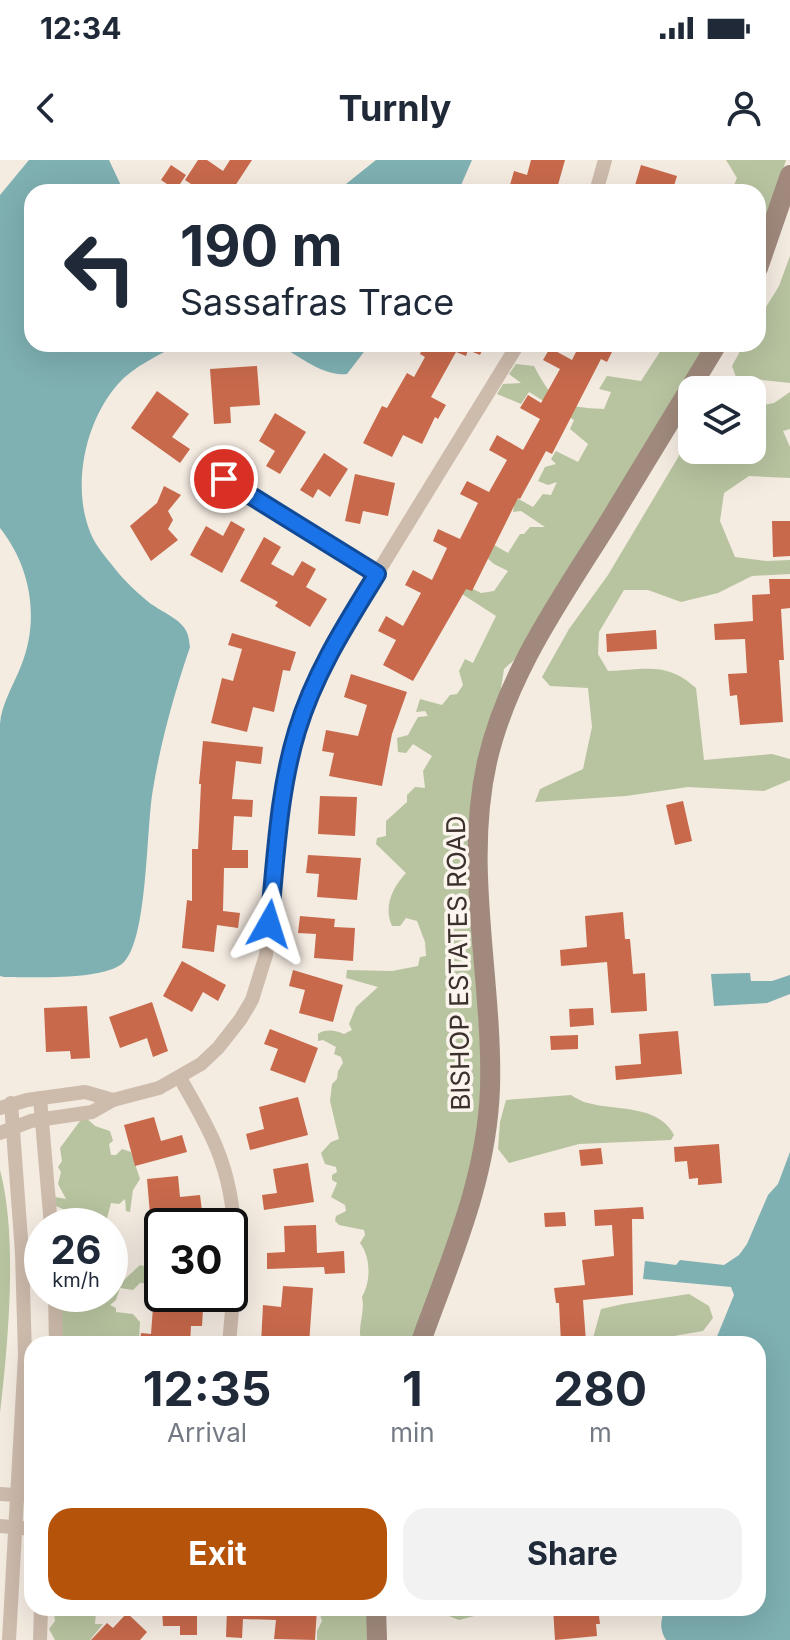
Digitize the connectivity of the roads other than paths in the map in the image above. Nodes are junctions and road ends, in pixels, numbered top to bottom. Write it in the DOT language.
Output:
graph roads {
  1 [pos="605,160"];
  2 [pos="790,175"];
  3 [pos="598,184"];
  4 [pos="766,245"];
  5 [pos="513,352"];
  6 [pos="712,352"];
  7 [pos="224,479"];
  8 [pos="377,574"];
  9 [pos="180,1078"];
  10 [pos="34,1099"];
  11 [pos="113,1100"];
  12 [pos="6,1106"];
  13 [pos="37,1120"];
  14 [pos="6,1130"];
  15 [pos="49,1208"];
  16 [pos="55,1312"];
  17 [pos="56,1336"];
  18 [pos="230,1336"];
  19 [pos="423,1336"];
  20 [pos="24,1343"];
  21 [pos="24,1371"];
  22 [pos="0,1494"];
  23 [pos="16,1495"];
  24 [pos="24,1496"];
  25 [pos="8,1527"];
  26 [pos="41,1616"];
  27 [pos="376,1616"];
  28 [pos="9,1640"];
  29 [pos="40,1640"];
  30 [pos="377,1640"];
  1 -- 3 [label="street"];
  2 -- 4 [label="street"];
  5 -- 8 [label="street"];
  6 -- 19 [label="street, BISHOP ESTATES ROAD"];
  7 -- 8 [label="street"];
  8 -- 9 [label="street"];
  9 -- 11 [label="street"];
  9 -- 18 [label="street"];
  10 -- 11 [label="street"];
  10 -- 12 [label="street"];
  10 -- 13 [label="street"];
  11 -- 13 [label="street"];
  12 -- 14 [label="street"];
  13 -- 14 [label="street"];
  13 -- 15 [label="street"];
  14 -- 20 [label="street"];
  16 -- 17 [label="street"];
  21 -- 23 [label="street"];
  22 -- 23 [label="street"];
  23 -- 24 [label="street"];
  23 -- 25 [label="street"];
  25 -- 28 [label="street"];
  26 -- 29 [label="street"];
  27 -- 30 [label="street"];
}
